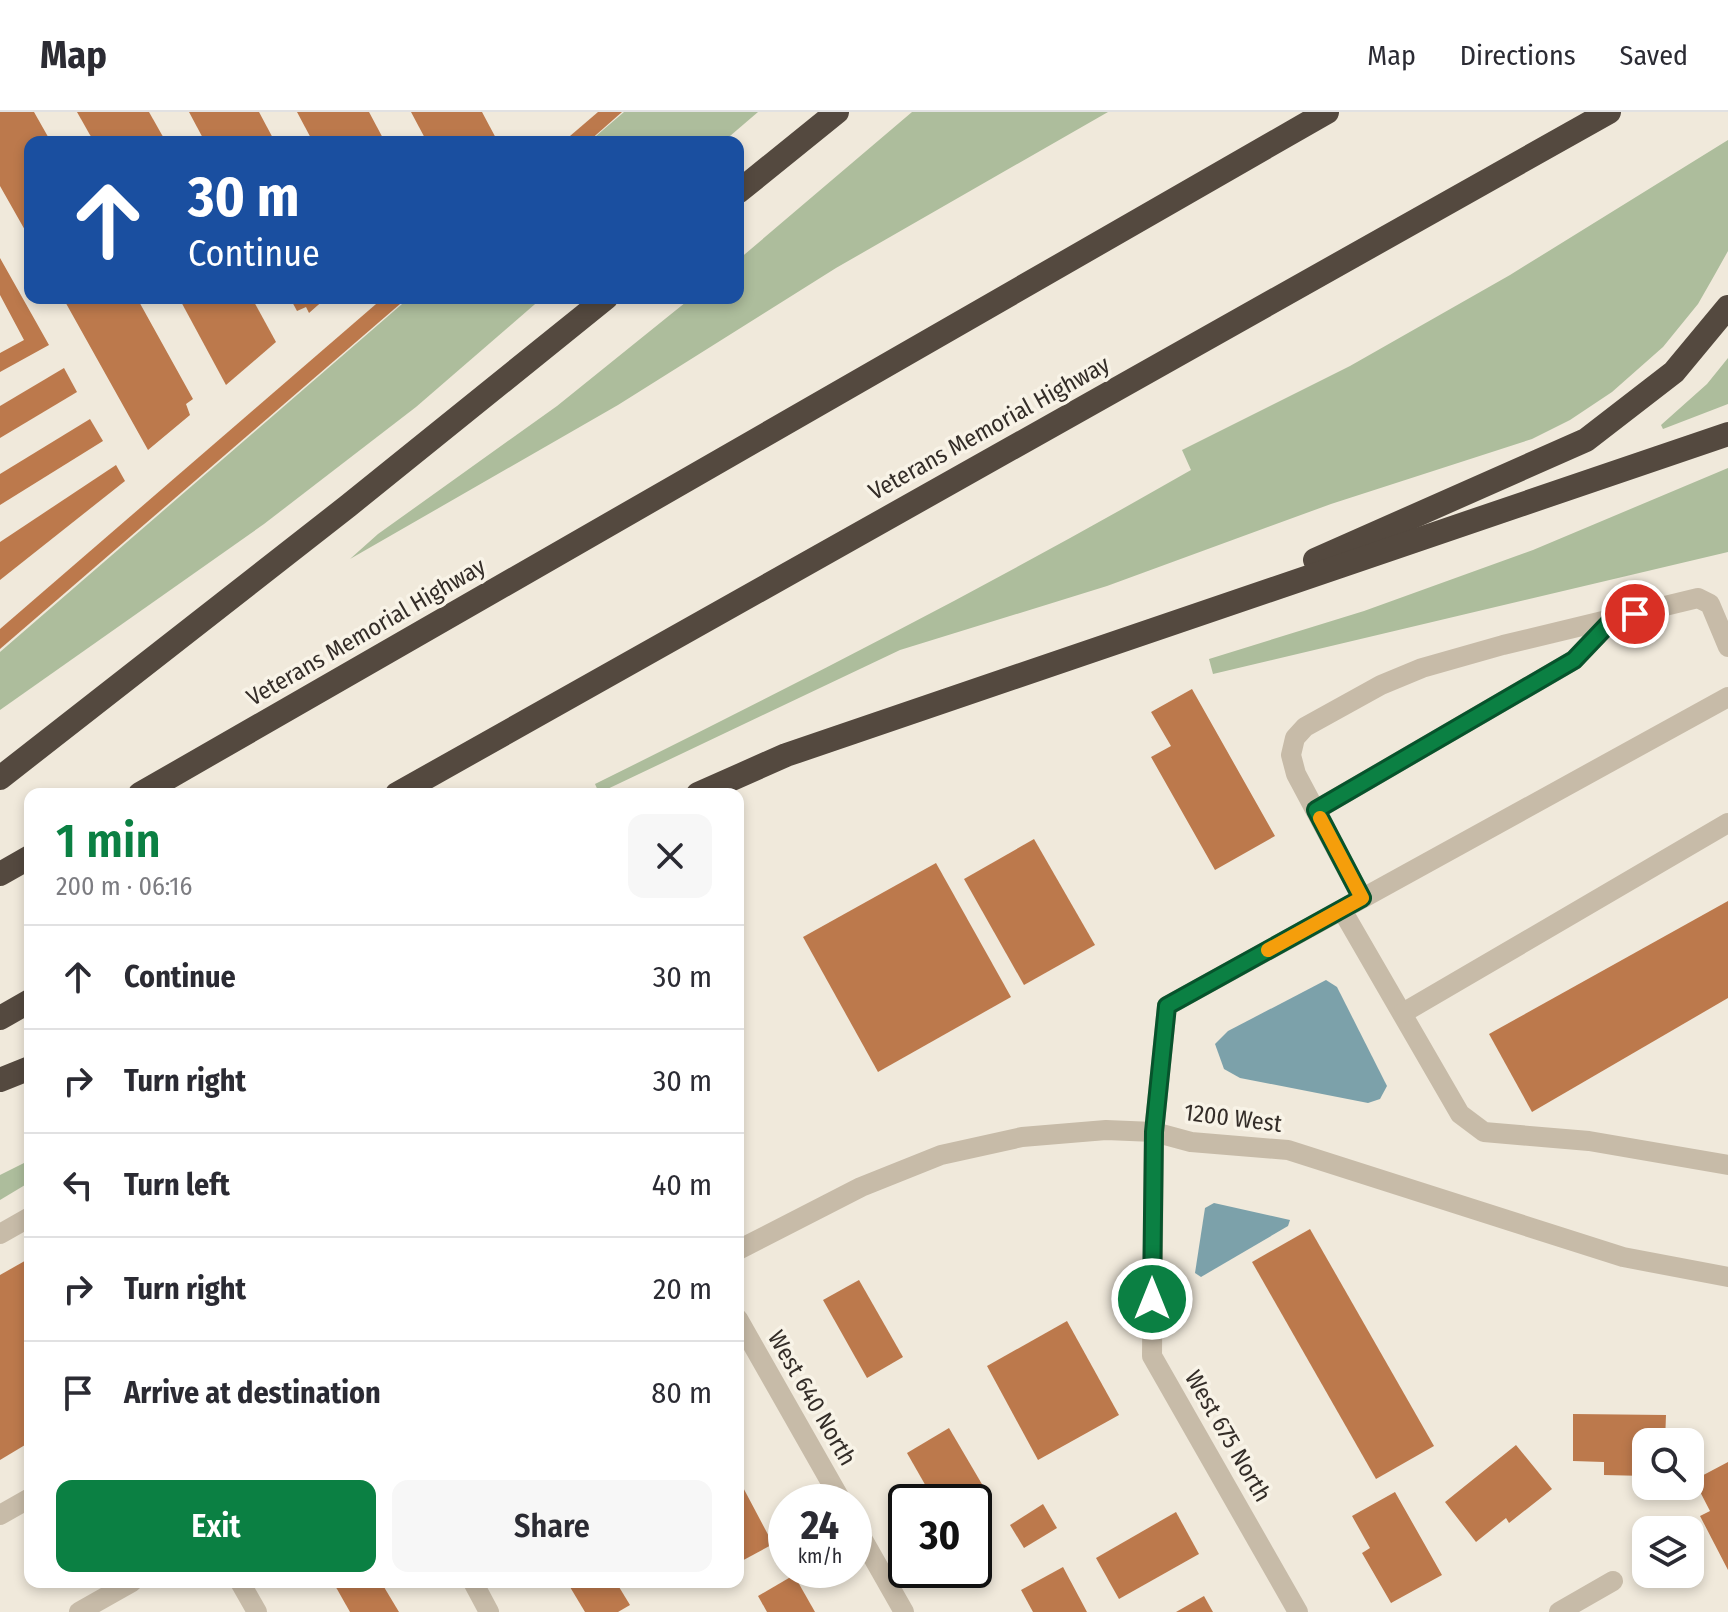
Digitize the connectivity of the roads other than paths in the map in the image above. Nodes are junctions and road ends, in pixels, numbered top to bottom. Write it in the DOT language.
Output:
graph roads {
  1 [pos="837,112"];
  2 [pos="1327,112"];
  3 [pos="1609,112"];
  4 [pos="744,187"];
  5 [pos="599,304"];
  6 [pos="1728,307"];
  7 [pos="1728,434"];
  8 [pos="1185,617"];
  9 [pos="1613,619"];
  10 [pos="1728,647"];
  11 [pos="1728,697"];
  12 [pos="0,778"];
  13 [pos="150,788"];
  14 [pos="408,788"];
  15 [pos="712,788"];
  16 [pos="1316,810"];
  17 [pos="1728,823"];
  18 [pos="24,860"];
  19 [pos="0,874"];
  20 [pos="1362,898"];
  21 [pos="1342,910"];
  22 [pos="24,1004"];
  23 [pos="1403,1013"];
  24 [pos="0,1018"];
  25 [pos="24,1070"];
  26 [pos="0,1080"];
  27 [pos="1154,1132"];
  28 [pos="1728,1165"];
  29 [pos="24,1220"];
  30 [pos="0,1234"];
  31 [pos="744,1247"];
  32 [pos="1728,1277"];
  33 [pos="744,1330"];
  34 [pos="832,1484"];
  35 [pos="24,1501"];
  36 [pos="0,1515"];
  37 [pos="872,1556"];
  38 [pos="1613,1581"];
  39 [pos="121,1588"];
  40 [pos="243,1588"];
  41 [pos="476,1588"];
  42 [pos="79,1612"];
  43 [pos="257,1612"];
  44 [pos="489,1612"];
  45 [pos="904,1612"];
  46 [pos="1298,1612"];
  47 [pos="1559,1612"];
  1 -- 4 [label="highway"];
  2 -- 13 [label="highway, Veterans Memorial Highway"];
  3 -- 14 [label="highway, Veterans Memorial Highway"];
  5 -- 12 [label="highway"];
  6 -- 8 [label="highway"];
  7 -- 8 [label="highway"];
  8 -- 15 [label="highway"];
  9 -- 10 [label="street"];
  9 -- 16 [label="street"];
  9 -- 16 [label="street"];
  11 -- 20 [label="street"];
  16 -- 20 [label="street"];
  17 -- 23 [label="street"];
  18 -- 19 [label="highway"];
  20 -- 21 [label="street"];
  21 -- 23 [label="street"];
  21 -- 27 [label="street, West 675 North"];
  22 -- 24 [label="highway"];
  23 -- 28 [label="street"];
  25 -- 26 [label="highway"];
  27 -- 31 [label="street, 1200 West"];
  27 -- 32 [label="street, 1200 West"];
  27 -- 46 [label="street, West 675 North"];
  29 -- 30 [label="street"];
  33 -- 34 [label="street, West 640 North"];
  35 -- 36 [label="street"];
  37 -- 45 [label="street"];
  38 -- 47 [label="street"];
  39 -- 42 [label="street"];
  40 -- 43 [label="street"];
  41 -- 44 [label="street"];
}
